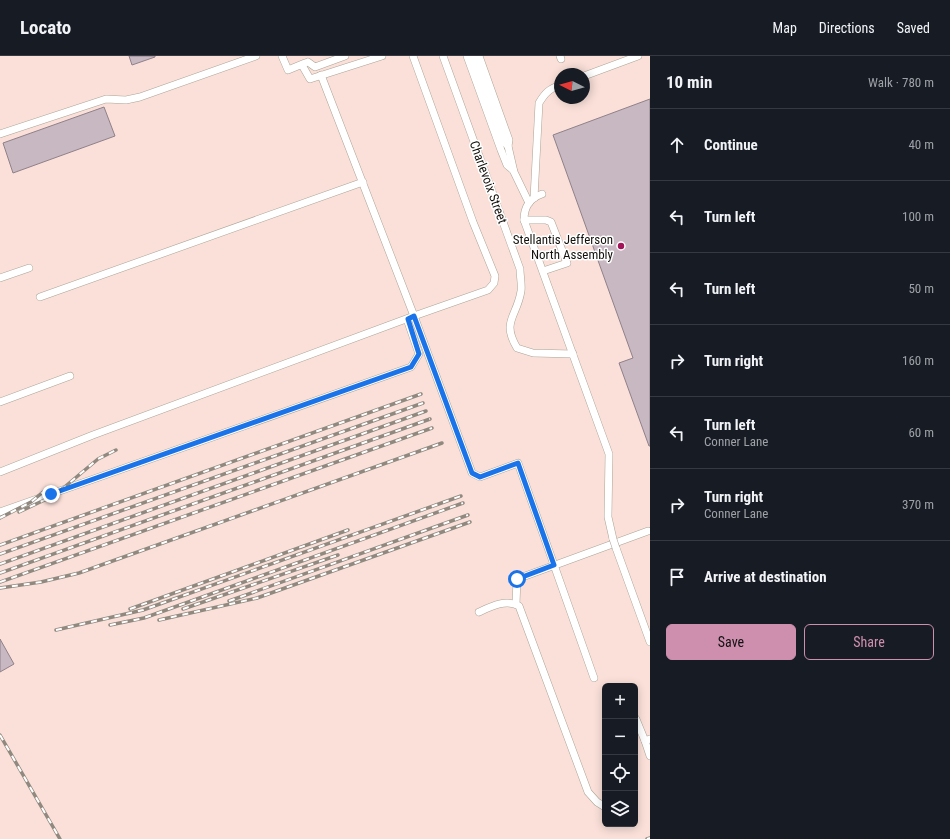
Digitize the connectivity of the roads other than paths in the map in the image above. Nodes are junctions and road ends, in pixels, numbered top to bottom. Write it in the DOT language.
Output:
graph roads {
  1 [pos="256,56"];
  2 [pos="282,56"];
  3 [pos="345,56"];
  4 [pos="382,56"];
  5 [pos="413,56"];
  6 [pos="443,56"];
  7 [pos="467,56"];
  8 [pos="473,56"];
  9 [pos="479,56"];
  10 [pos="638,56"];
  11 [pos="306,61"];
  12 [pos="590,74"];
  13 [pos="322,75"];
  14 [pos="554,87"];
  15 [pos="0,134"];
  16 [pos="507,143"];
  17 [pos="514,172"];
  18 [pos="363,182"];
  19 [pos="542,194"];
  20 [pos="532,200"];
  21 [pos="524,220"];
  22 [pos="29,268"];
  23 [pos="543,271"];
  24 [pos="0,278"];
  25 [pos="40,297"];
  26 [pos="411,318"];
  27 [pos="572,354"];
  28 [pos="70,376"];
  29 [pos="0,402"];
  30 [pos="0,472"];
  31 [pos="0,512"];
  32 [pos="648,531"];
  33 [pos="554,565"];
  34 [pos="516,604"];
  35 [pos="479,612"];
  36 [pos="650,642"];
  37 [pos="594,678"];
  38 [pos="638,724"];
  39 [pos="647,740"];
  40 [pos="650,756"];
  41 [pos="602,805"];
  1 -- 15 [label="street"];
  2 -- 11 [label="street"];
  3 -- 11 [label="street"];
  4 -- 13 [label="street"];
  5 -- 26 [label="street"];
  6 -- 27 [label="street, Charlevoix Street"];
  7 -- 17 [label="street"];
  8 -- 16 [label="street"];
  9 -- 16 [label="street"];
  10 -- 12 [label="street"];
  11 -- 13 [label="street"];
  13 -- 18 [label="street"];
  14 -- 20 [label="street"];
  16 -- 17 [label="street"];
  17 -- 20 [label="street"];
  18 -- 25 [label="street"];
  18 -- 26 [label="street"];
  19 -- 20 [label="street"];
  20 -- 21 [label="street"];
  21 -- 23 [label="street"];
  21 -- 23 [label="street"];
  22 -- 24 [label="street"];
  23 -- 27 [label="street"];
  26 -- 30 [label="street"];
  26 -- 31 [label="street"];
  26 -- 33 [label="street"];
  27 -- 36 [label="street, bridge"];
  28 -- 29 [label="street"];
  32 -- 33 [label="street"];
  33 -- 34 [label="street"];
  33 -- 37 [label="street"];
  34 -- 35 [label="street"];
  34 -- 41 [label="street"];
  38 -- 39 [label="street"];
  39 -- 40 [label="street"];
}
